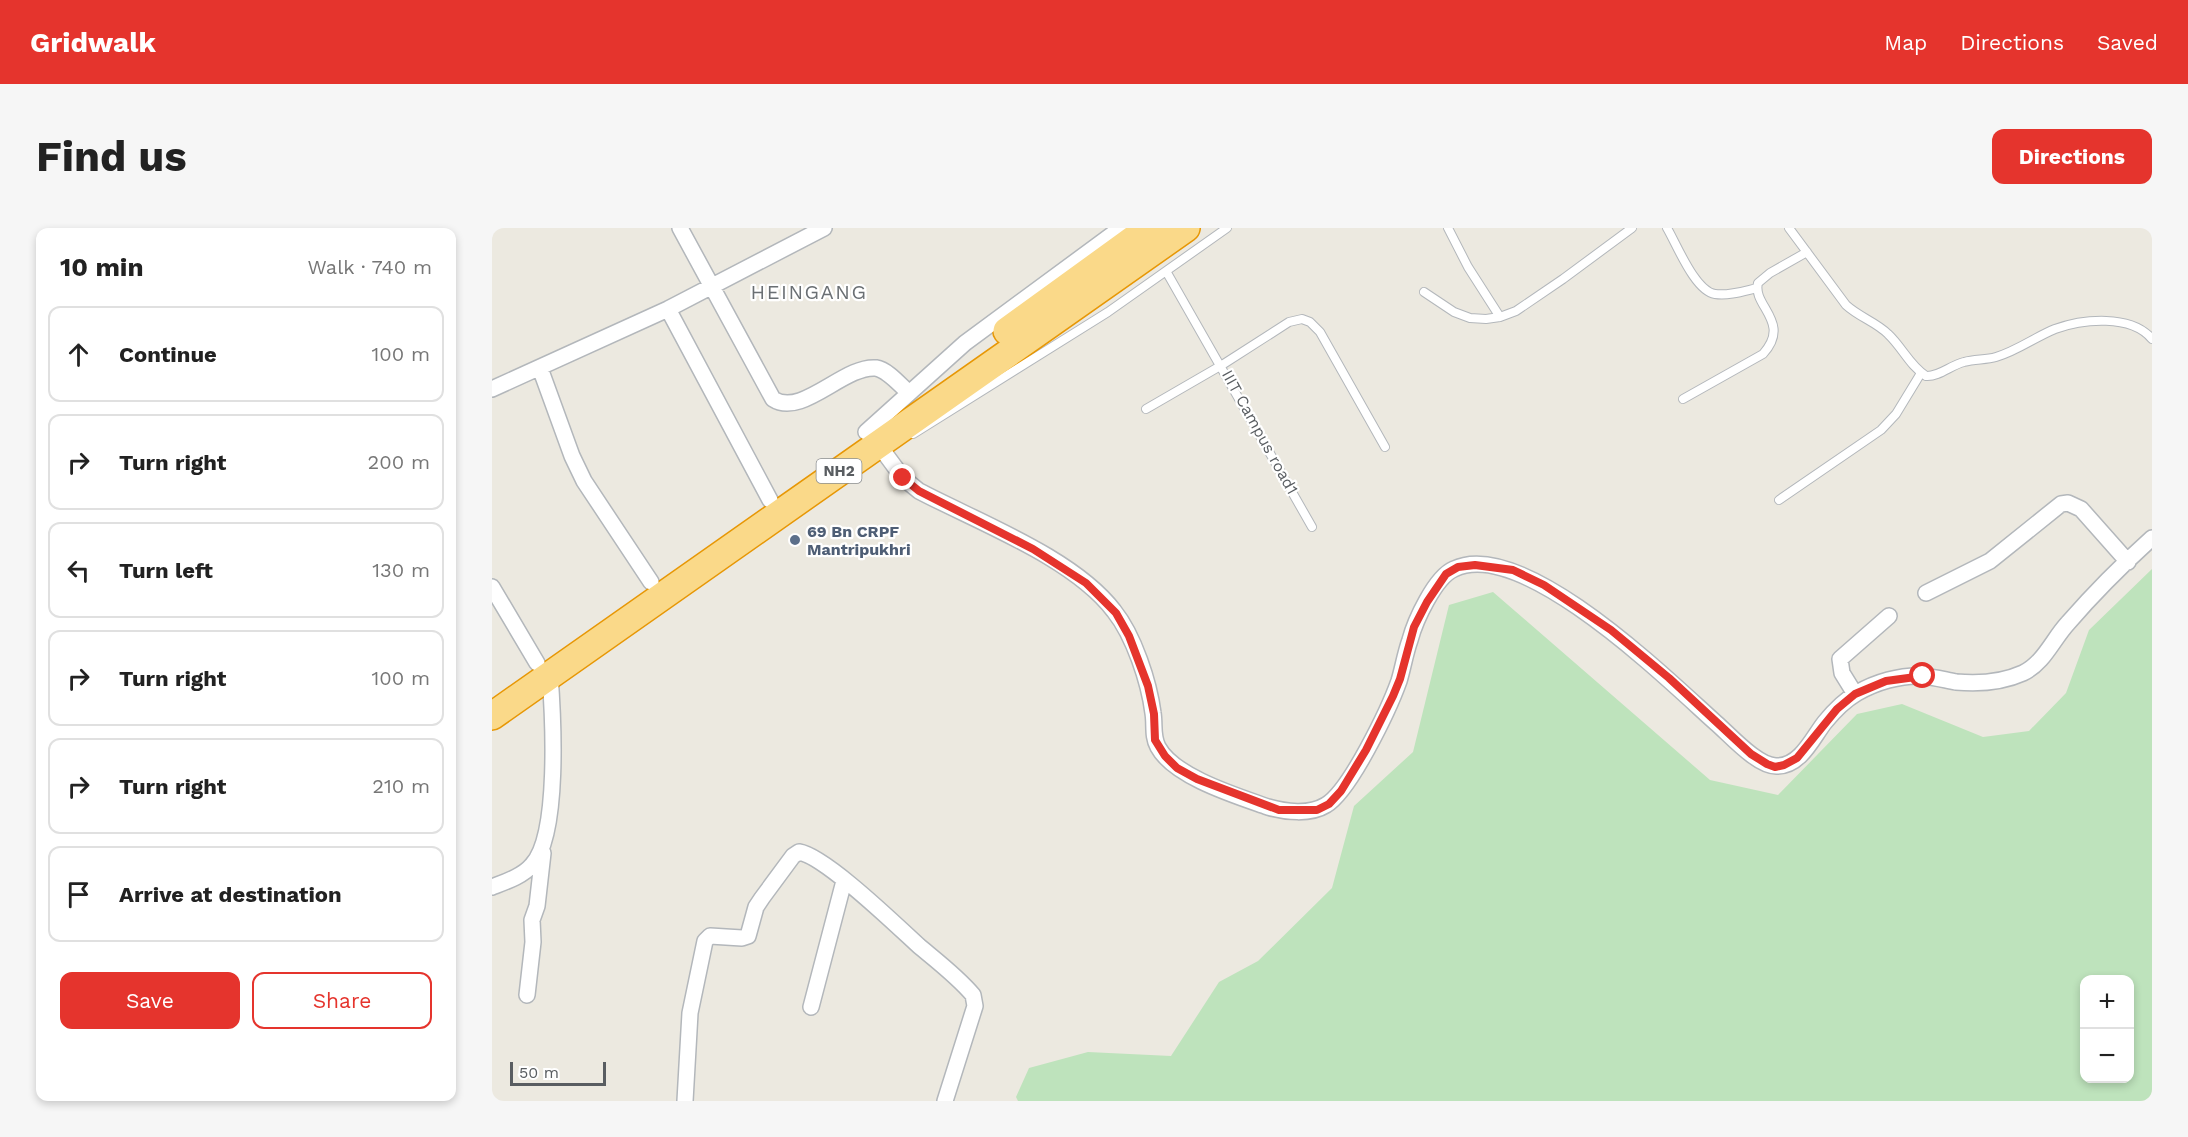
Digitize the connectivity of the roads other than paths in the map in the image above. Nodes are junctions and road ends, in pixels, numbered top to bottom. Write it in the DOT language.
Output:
graph roads {
  1 [pos="681,228"];
  2 [pos="824,228"];
  3 [pos="1121,228"];
  4 [pos="1149,228"];
  5 [pos="1186,228"];
  6 [pos="1227,228"];
  7 [pos="1448,228"];
  8 [pos="1632,228"];
  9 [pos="1667,228"];
  10 [pos="1789,228"];
  11 [pos="1807,252"];
  12 [pos="1166,271"];
  13 [pos="711,286"];
  14 [pos="1757,288"];
  15 [pos="1424,292"];
  16 [pos="668,309"];
  17 [pos="1500,317"];
  18 [pos="2152,339"];
  19 [pos="1222,365"];
  20 [pos="540,368"];
  21 [pos="1921,373"];
  22 [pos="492,389"];
  23 [pos="909,393"];
  24 [pos="1683,399"];
  25 [pos="1146,409"];
  26 [pos="876,439"];
  27 [pos="1385,447"];
  28 [pos="770,500"];
  29 [pos="1779,500"];
  30 [pos="1312,527"];
  31 [pos="2152,538"];
  32 [pos="2128,562"];
  33 [pos="651,582"];
  34 [pos="492,586"];
  35 [pos="1926,593"];
  36 [pos="1889,616"];
  37 [pos="544,669"];
  38 [pos="1855,694"];
  39 [pos="492,696"];
  40 [pos="492,716"];
  41 [pos="545,835"];
  42 [pos="844,881"];
  43 [pos="492,887"];
  44 [pos="527,995"];
  45 [pos="811,1006"];
  46 [pos="685,1101"];
  47 [pos="945,1101"];
  1 -- 13 [label="street"];
  2 -- 13 [label="street"];
  3 -- 23 [label="street"];
  4 -- 26 [label="highway, NH2"];
  5 -- 26 [label="highway, NH2"];
  6 -- 12 [label="lane"];
  7 -- 17 [label="lane"];
  8 -- 17 [label="lane"];
  9 -- 14 [label="lane"];
  10 -- 11 [label="lane"];
  11 -- 14 [label="lane"];
  11 -- 21 [label="lane"];
  12 -- 19 [label="lane"];
  12 -- 26 [label="lane"];
  13 -- 16 [label="street"];
  13 -- 23 [label="street"];
  14 -- 24 [label="lane"];
  15 -- 17 [label="lane"];
  16 -- 20 [label="street"];
  16 -- 28 [label="street"];
  18 -- 21 [label="lane"];
  19 -- 25 [label="lane"];
  19 -- 27 [label="lane, IIIT Campus road1"];
  19 -- 30 [label="lane, IIIT Campus road1"];
  20 -- 22 [label="street"];
  20 -- 33 [label="street"];
  21 -- 29 [label="lane"];
  23 -- 26 [label="street"];
  26 -- 28 [label="highway, NH2"];
  26 -- 37 [label="highway, NH2"];
  26 -- 38 [label="street"];
  28 -- 33 [label="highway, NH2"];
  31 -- 32 [label="street"];
  32 -- 35 [label="street"];
  32 -- 38 [label="street"];
  33 -- 37 [label="highway, NH2"];
  34 -- 37 [label="street"];
  36 -- 38 [label="street"];
  37 -- 39 [label="highway, NH2"];
  37 -- 40 [label="highway, NH2"];
  37 -- 41 [label="street"];
  41 -- 43 [label="street"];
  41 -- 44 [label="street"];
  42 -- 45 [label="street"];
  42 -- 46 [label="street"];
  42 -- 47 [label="street"];
}
